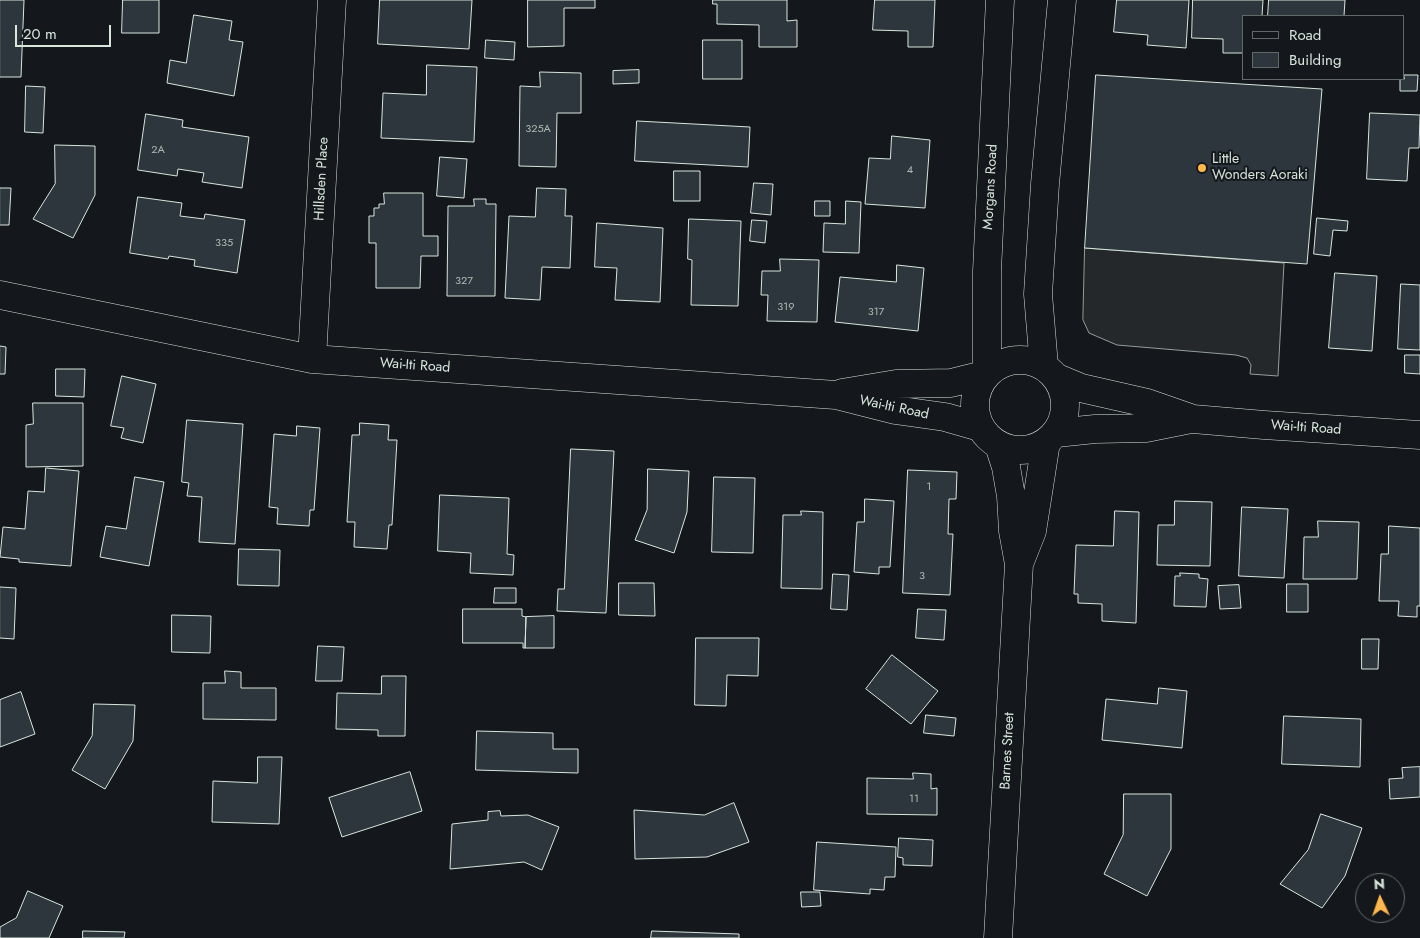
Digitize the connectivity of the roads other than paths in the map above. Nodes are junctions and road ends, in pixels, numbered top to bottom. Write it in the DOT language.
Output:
graph roads {
  1 [pos="332,0"];
  2 [pos="1000,0"];
  3 [pos="1062,0"];
  4 [pos="0,295"];
  5 [pos="312,359"];
  6 [pos="1050,372"];
  7 [pos="987,374"];
  8 [pos="836,395"];
  9 [pos="1193,419"];
  10 [pos="1420,435"];
  11 [pos="989,436"];
  12 [pos="1051,438"];
  13 [pos="1019,564"];
  14 [pos="998,938"];
  1 -- 5 [label="street, Hillsden Place"];
  2 -- 7 [label="street, Morgans Road"];
  3 -- 6 [label="street"];
  4 -- 5 [label="street, Wai-Iti Road"];
  5 -- 8 [label="street, Wai-Iti Road"];
  6 -- 7 [label="street"];
  6 -- 9 [label="street, Wai-Iti Road"];
  6 -- 12 [label="street"];
  7 -- 8 [label="street, Wai-Iti Road"];
  7 -- 11 [label="street"];
  8 -- 11 [label="street, Wai-Iti Road"];
  9 -- 10 [label="street, Wai-Iti Road"];
  9 -- 12 [label="street, Wai-Iti Road"];
  11 -- 12 [label="street"];
  11 -- 13 [label="street, Barnes Street"];
  12 -- 13 [label="street, Barnes Street"];
  13 -- 14 [label="street, Barnes Street"];
}
